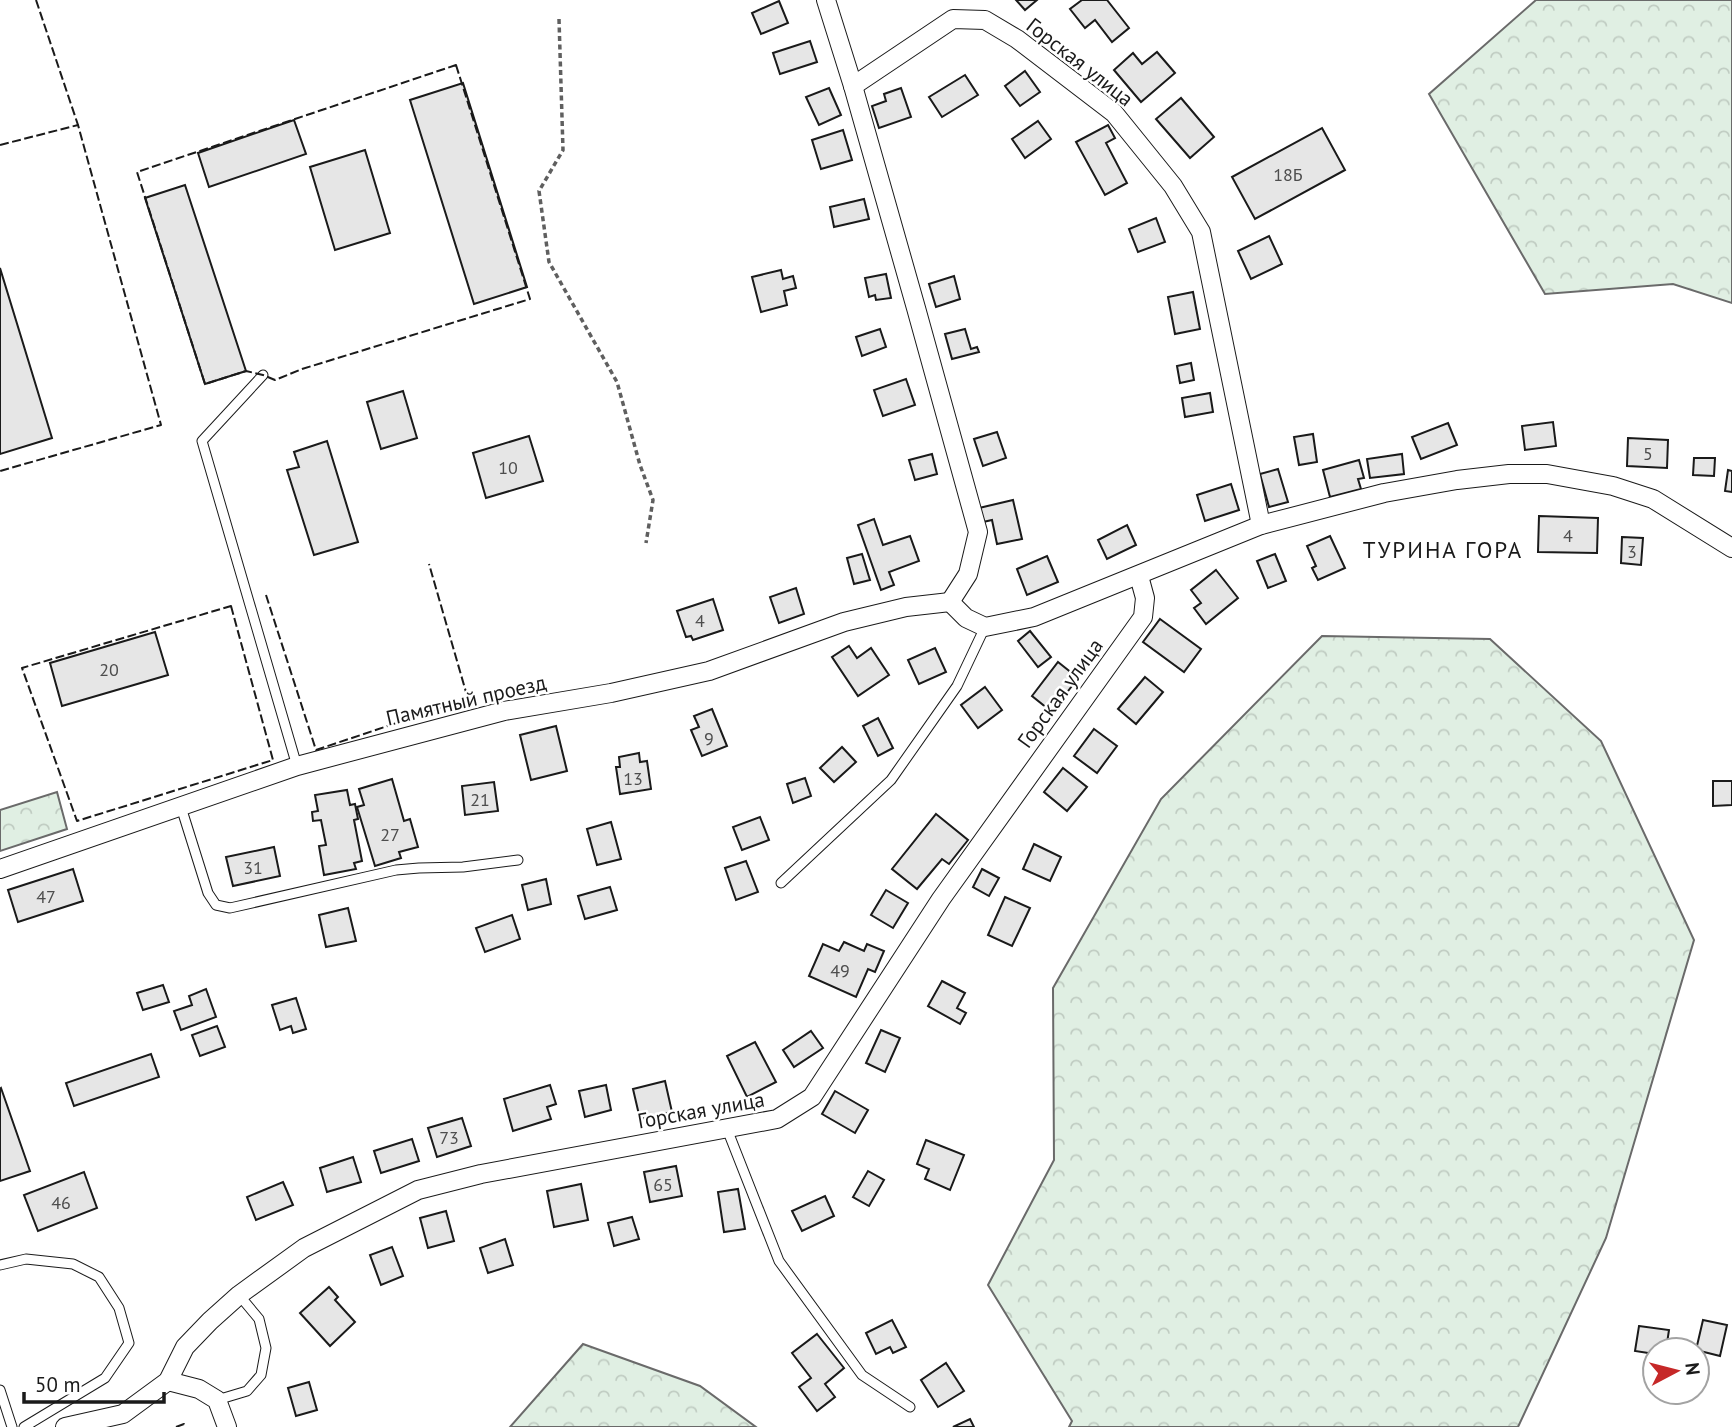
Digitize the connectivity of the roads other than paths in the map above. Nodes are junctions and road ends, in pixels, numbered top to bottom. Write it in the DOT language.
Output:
graph roads {
  1 [pos="826,0"];
  2 [pos="853,86"];
  3 [pos="263,375"];
  4 [pos="1261,525"];
  5 [pos="1732,548"];
  6 [pos="1139,576"];
  7 [pos="950,602"];
  8 [pos="985,627"];
  9 [pos="297,766"];
  10 [pos="181,807"];
  11 [pos="518,860"];
  12 [pos="0,869"];
  13 [pos="781,883"];
  14 [pos="727,1129"];
  15 [pos="0,1265"];
  16 [pos="239,1295"];
  17 [pos="169,1381"];
  18 [pos="0,1390"];
  19 [pos="217,1400"];
  20 [pos="911,1407"];
  21 [pos="12,1427"];
  22 [pos="24,1427"];
  23 [pos="65,1427"];
  24 [pos="227,1427"];
  1 -- 2 [label="street"];
  2 -- 4 [label="street, Горская улица"];
  2 -- 7 [label="street"];
  3 -- 9 [label="lane"];
  4 -- 5 [label="street"];
  4 -- 6 [label="street"];
  6 -- 8 [label="street"];
  6 -- 14 [label="street, Горская улица"];
  7 -- 8 [label="street"];
  7 -- 9 [label="street, Памятный проезд"];
  8 -- 13 [label="lane"];
  9 -- 10 [label="street, Памятный проезд"];
  10 -- 11 [label="lane"];
  10 -- 12 [label="street, Памятный проезд"];
  14 -- 16 [label="street, Горская улица"];
  14 -- 20 [label="lane"];
  15 -- 22 [label="lane"];
  16 -- 17 [label="street, Горская улица"];
  16 -- 19 [label="lane"];
  17 -- 19 [label="street"];
  17 -- 23 [label="street, Горская улица"];
  18 -- 21 [label="lane"];
  19 -- 24 [label="street"];
}
